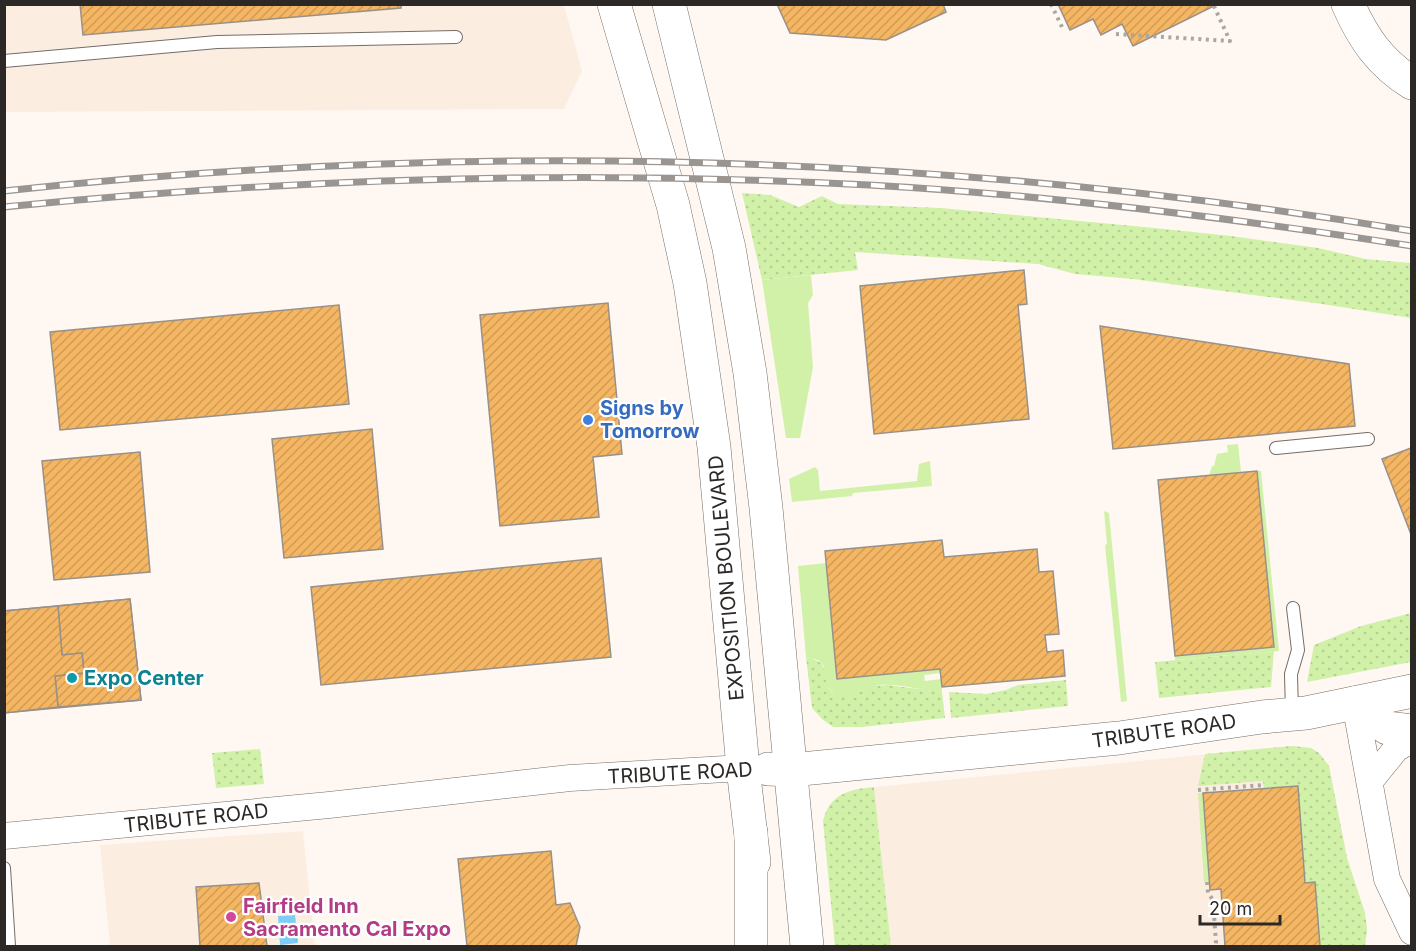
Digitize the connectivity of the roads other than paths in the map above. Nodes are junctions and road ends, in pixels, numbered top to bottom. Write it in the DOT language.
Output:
graph roads {
  1 [pos="614,4"];
  2 [pos="669,4"];
  3 [pos="1348,4"];
  4 [pos="456,37"];
  5 [pos="4,61"];
  6 [pos="1408,81"];
  7 [pos="1368,439"];
  8 [pos="1276,448"];
  9 [pos="1293,608"];
  10 [pos="1412,692"];
  11 [pos="1354,703"];
  12 [pos="1293,714"];
  13 [pos="1412,731"];
  14 [pos="1412,739"];
  15 [pos="743,768"];
  16 [pos="791,770"];
  17 [pos="1370,781"];
  18 [pos="751,832"];
  19 [pos="4,836"];
  20 [pos="4,868"];
  21 [pos="1412,932"];
  22 [pos="9,946"];
  23 [pos="751,946"];
  24 [pos="763,946"];
  25 [pos="807,946"];
  1 -- 15 [label="main road, EXPOSITION BOULEVARD"];
  2 -- 16 [label="main road"];
  3 -- 6 [label="main road"];
  4 -- 5 [label="lane"];
  7 -- 8 [label="lane"];
  9 -- 12 [label="lane"];
  10 -- 11 [label="main road, TRIBUTE ROAD"];
  11 -- 12 [label="main road, TRIBUTE ROAD"];
  11 -- 13 [label="main road"];
  11 -- 17 [label="street"];
  12 -- 16 [label="main road, TRIBUTE ROAD"];
  14 -- 17 [label="street"];
  15 -- 16 [label="main road, TRIBUTE ROAD"];
  15 -- 18 [label="main road, EXPOSITION BOULEVARD"];
  15 -- 19 [label="street, TRIBUTE ROAD"];
  16 -- 25 [label="main road"];
  17 -- 21 [label="street"];
  18 -- 23 [label="main road"];
  18 -- 24 [label="main road, EXPOSITION BOULEVARD"];
  20 -- 22 [label="lane"];
}
